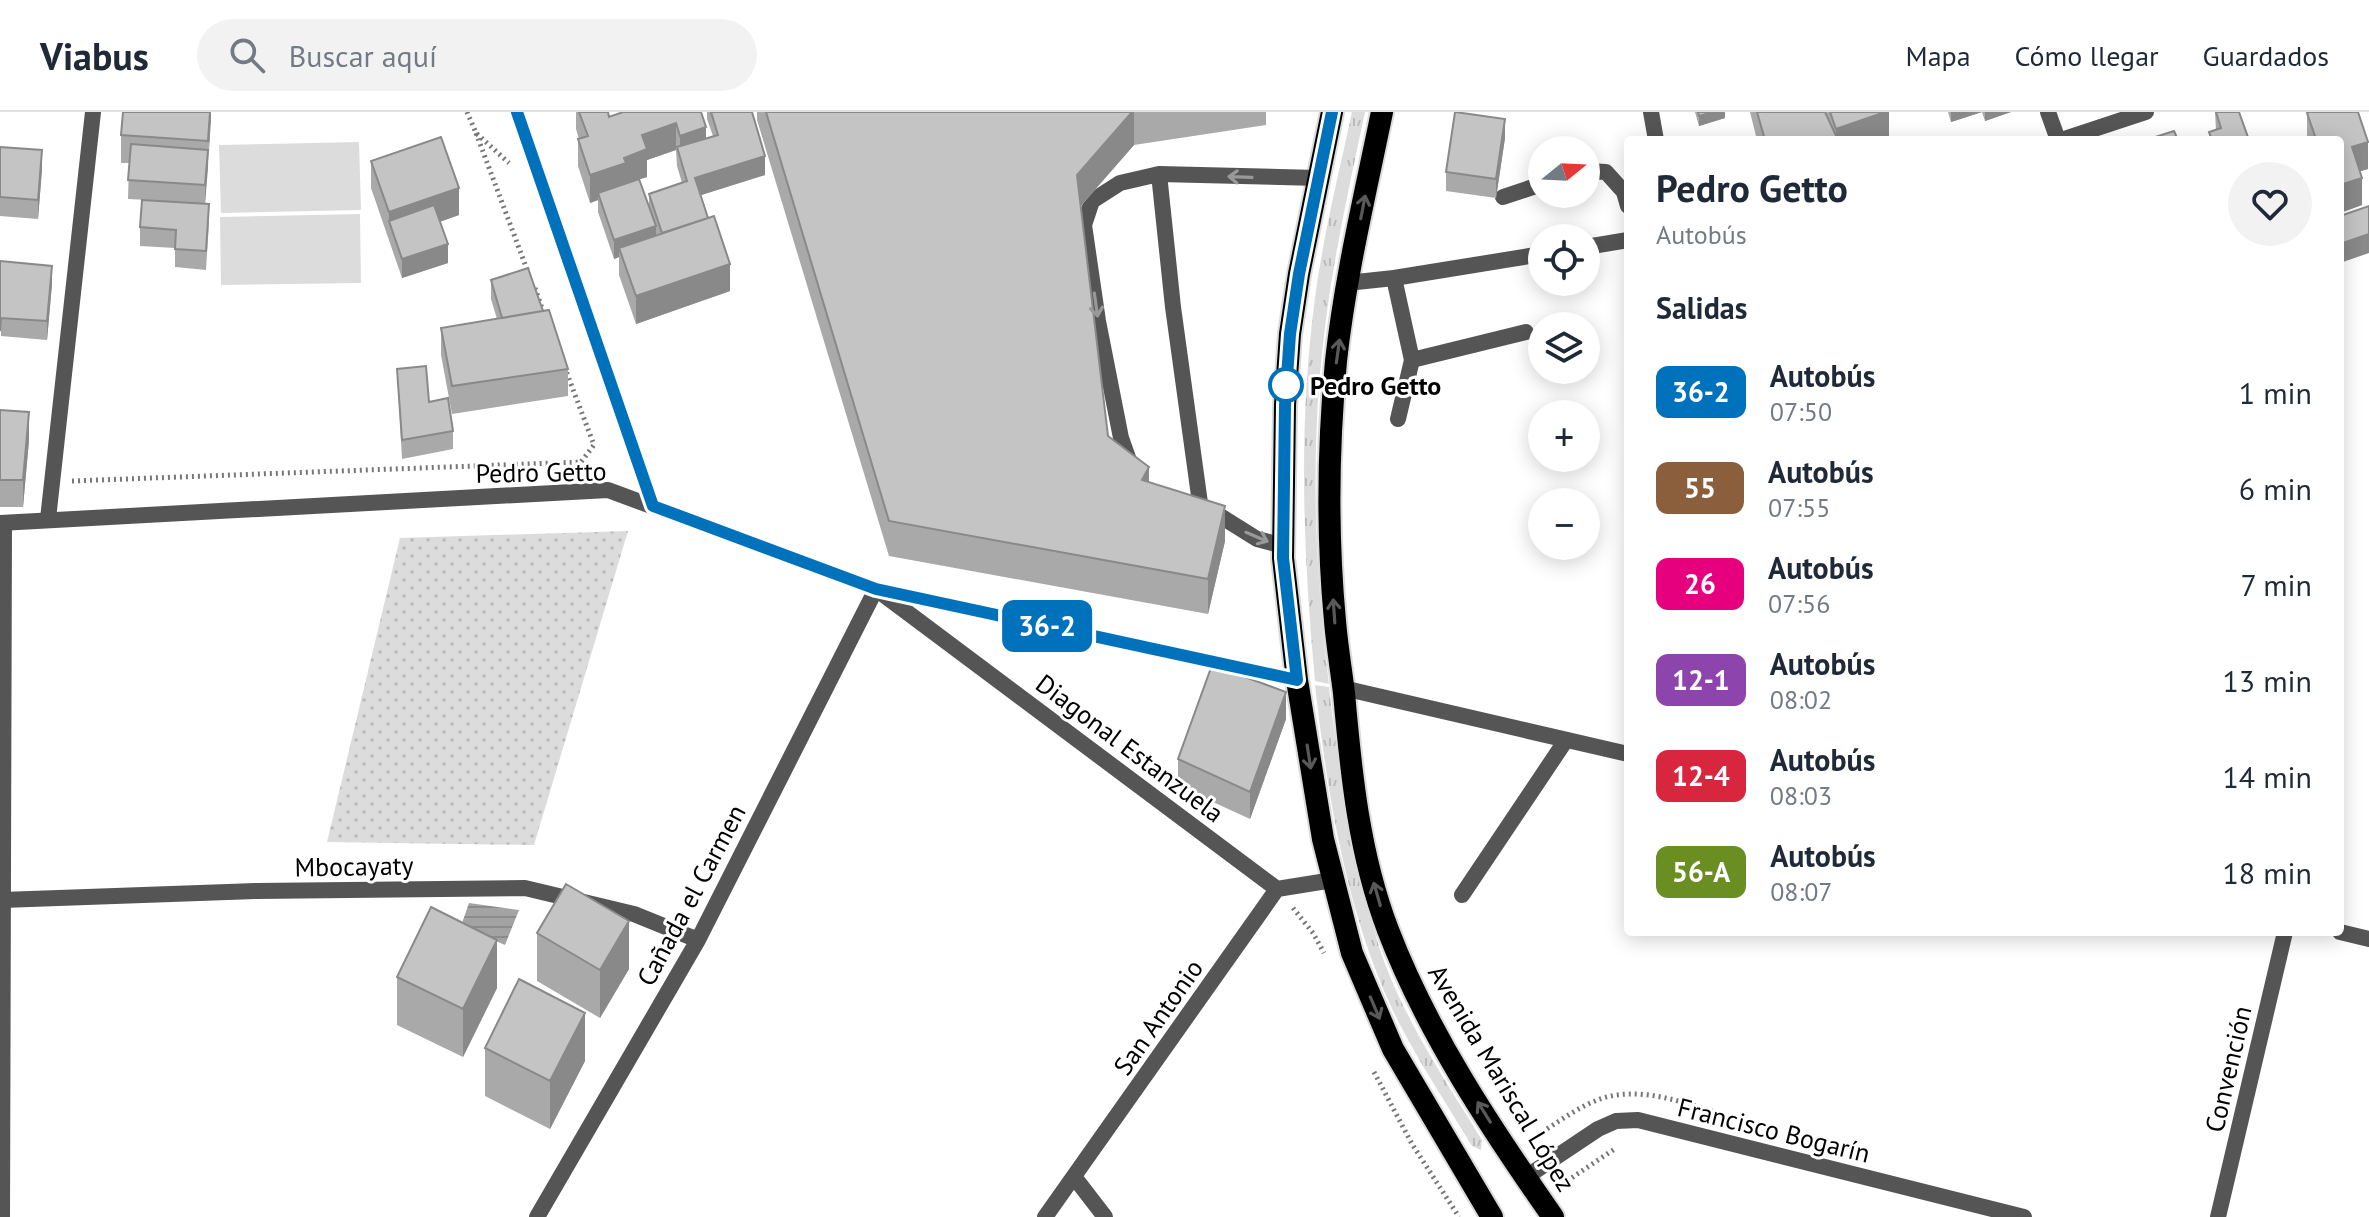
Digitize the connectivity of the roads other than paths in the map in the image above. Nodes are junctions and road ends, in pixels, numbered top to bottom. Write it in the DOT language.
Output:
graph roads {
  1 [pos="93,112"];
  2 [pos="517,112"];
  3 [pos="1332,112"];
  4 [pos="1382,112"];
  5 [pos="1651,112"];
  6 [pos="2048,112"];
  7 [pos="2146,112"];
  8 [pos="1655,136"];
  9 [pos="2057,136"];
  10 [pos="2071,136"];
  11 [pos="1600,172"];
  12 [pos="1159,174"];
  13 [pos="1318,178"];
  14 [pos="1528,189"];
  15 [pos="1624,192"];
  16 [pos="1503,197"];
  17 [pos="1624,241"];
  18 [pos="1600,245"];
  19 [pos="1528,256"];
  20 [pos="1394,278"];
  21 [pos="1347,283"];
  22 [pos="1526,332"];
  23 [pos="1412,360"];
  24 [pos="1398,419"];
  25 [pos="1137,481"];
  26 [pos="653,506"];
  27 [pos="48,519"];
  28 [pos="2,523"];
  29 [pos="1284,546"];
  30 [pos="876,589"];
  31 [pos="1297,680"];
  32 [pos="1343,688"];
  33 [pos="1566,740"];
  34 [pos="1624,753"];
  35 [pos="1333,880"];
  36 [pos="1277,889"];
  37 [pos="1462,895"];
  38 [pos="2,900"];
  39 [pos="2344,933"];
  40 [pos="2284,936"];
  41 [pos="2369,939"];
  42 [pos="698,940"];
  43 [pos="1526,1177"];
  44 [pos="1075,1178"];
  45 [pos="2,1217"];
  46 [pos="537,1217"];
  47 [pos="1045,1217"];
  48 [pos="1105,1217"];
  49 [pos="1492,1217"];
  50 [pos="1553,1217"];
  51 [pos="2024,1217"];
  52 [pos="2218,1217"];
  1 -- 27 [label="street"];
  2 -- 26 [label="street"];
  3 -- 13 [label="highway"];
  21 -- 4 [label="highway, Avenida Mariscal López, one-way"];
  5 -- 8 [label="street"];
  6 -- 9 [label="street"];
  7 -- 10 [label="street"];
  11 -- 15 [label="street"];
  13 -- 12 [label="street, one-way"];
  12 -- 25 [label="street, one-way"];
  12 -- 29 [label="street, one-way"];
  13 -- 29 [label="highway"];
  14 -- 16 [label="street"];
  17 -- 18 [label="street"];
  19 -- 20 [label="street"];
  20 -- 21 [label="street"];
  20 -- 23 [label="street"];
  32 -- 21 [label="highway, Avenida Mariscal López, one-way"];
  22 -- 23 [label="street"];
  23 -- 24 [label="street"];
  26 -- 27 [label="street, Pedro Getto"];
  26 -- 30 [label="street, Pedro Getto"];
  27 -- 28 [label="street, Pedro Getto"];
  28 -- 38 [label="street"];
  29 -- 31 [label="highway"];
  30 -- 31 [label="street, Pedro Getto"];
  30 -- 36 [label="street, Diagonal Estanzuela"];
  30 -- 42 [label="street, Cañada el Carmen"];
  31 -- 35 [label="highway, one-way"];
  32 -- 33 [label="street"];
  43 -- 32 [label="highway, Avenida Mariscal López, one-way"];
  33 -- 34 [label="street"];
  33 -- 37 [label="street"];
  35 -- 36 [label="street"];
  35 -- 49 [label="highway, one-way"];
  36 -- 44 [label="street, San Antonio"];
  38 -- 42 [label="street, Mbocayaty"];
  38 -- 45 [label="street"];
  39 -- 41 [label="street"];
  40 -- 52 [label="street, Convención"];
  42 -- 46 [label="street, Cañada el Carmen"];
  43 -- 50 [label="highway, Avenida Mariscal López"];
  43 -- 51 [label="street, Francisco Bogarín"];
  44 -- 47 [label="street, San Antonio"];
  44 -- 48 [label="street"];
}
